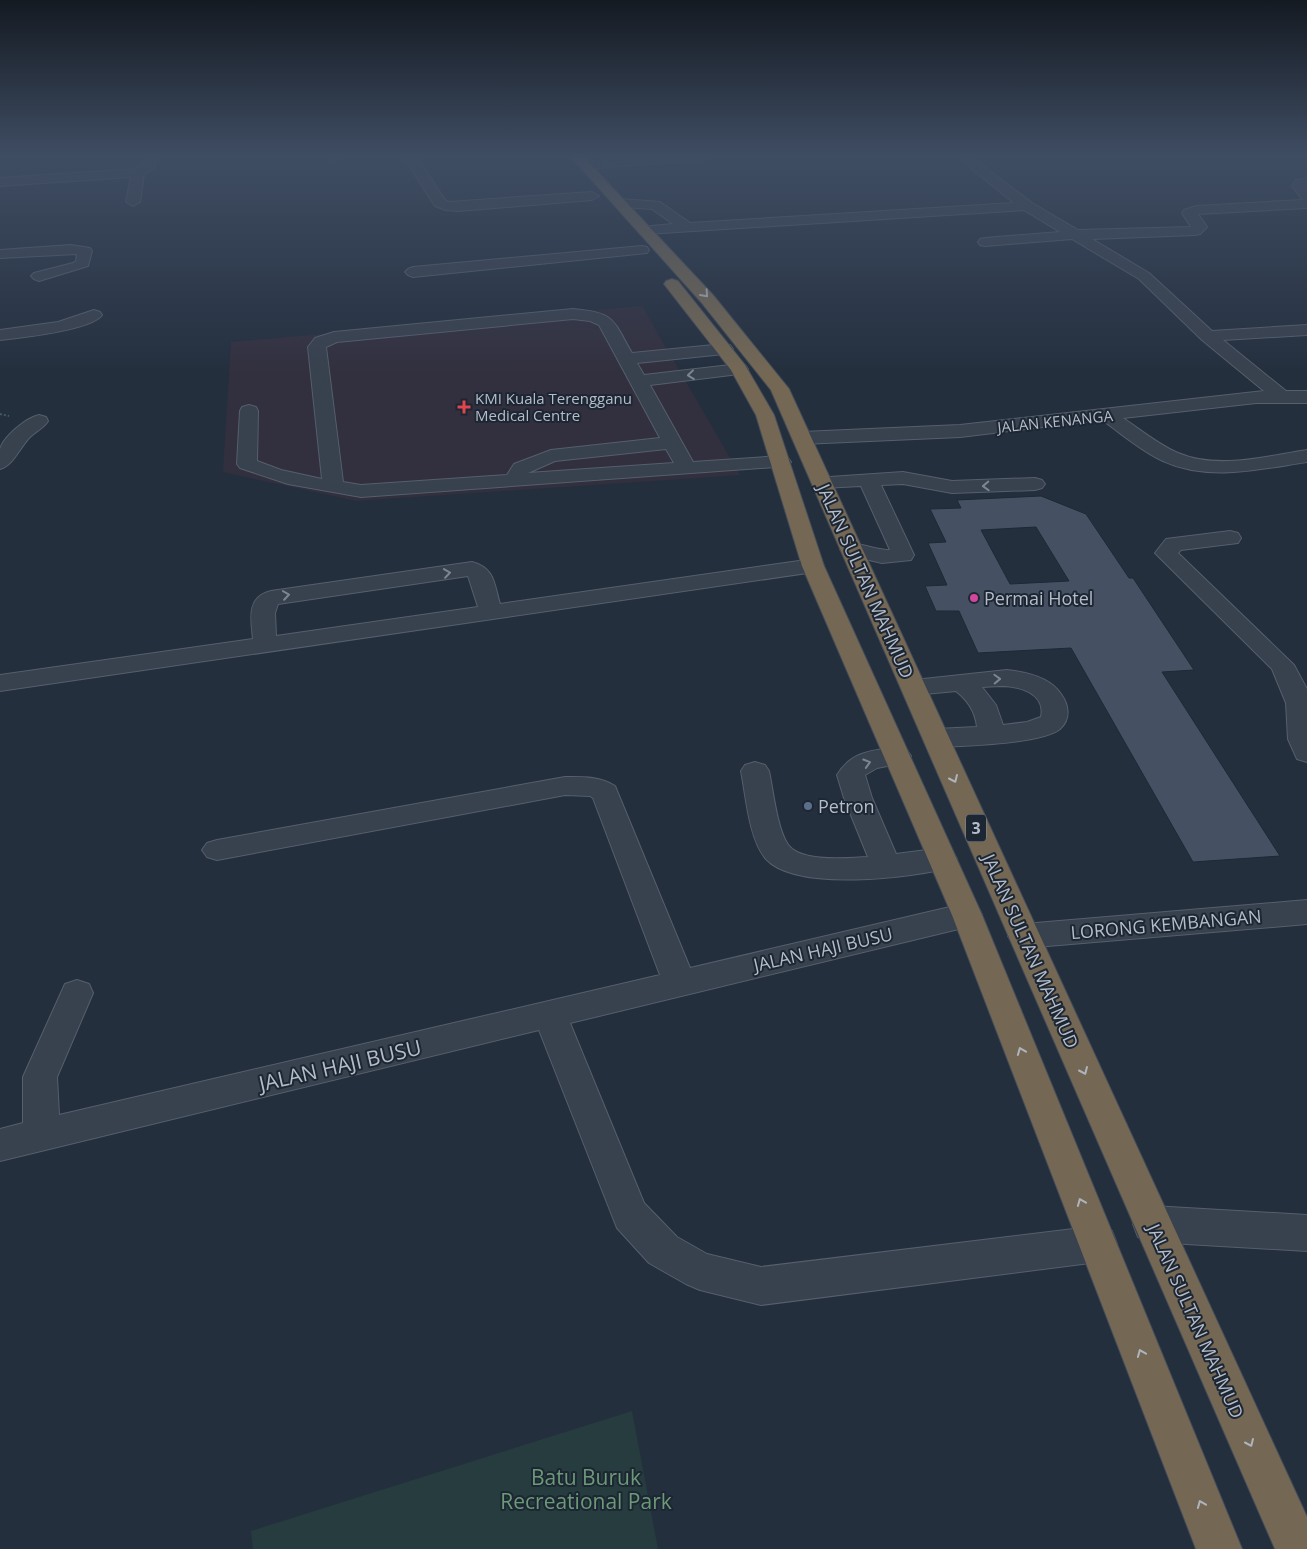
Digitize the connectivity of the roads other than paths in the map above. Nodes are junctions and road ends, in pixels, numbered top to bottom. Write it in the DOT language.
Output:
graph roads {
  1 [pos="635,228"];
  2 [pos="682,228"];
  3 [pos="1062,228"];
  4 [pos="1199,228"];
  5 [pos="1072,235"];
  6 [pos="644,240"];
  7 [pos="985,242"];
  8 [pos="0,254"];
  9 [pos="412,272"];
  10 [pos="39,276"];
  11 [pos="94,315"];
  12 [pos="1307,330"];
  13 [pos="0,335"];
  14 [pos="1208,336"];
  15 [pos="626,359"];
  16 [pos="732,359"];
  17 [pos="638,380"];
  18 [pos="1280,396"];
  19 [pos="1307,397"];
  20 [pos="249,411"];
  21 [pos="1107,415"];
  22 [pos="39,421"];
  23 [pos="802,438"];
  24 [pos="672,442"];
  25 [pos="1307,456"];
  26 [pos="781,462"];
  27 [pos="0,463"];
  28 [pos="686,467"];
  29 [pos="514,480"];
  30 [pos="868,480"];
  31 [pos="822,482"];
  32 [pos="1035,484"];
  33 [pos="333,487"];
  34 [pos="1230,538"];
  35 [pos="852,549"];
  36 [pos="813,566"];
  37 [pos="491,613"];
  38 [pos="265,645"];
  39 [pos="961,682"];
  40 [pos="0,683"];
  41 [pos="914,686"];
  42 [pos="1304,715"];
  43 [pos="990,735"];
  44 [pos="936,738"];
  45 [pos="1307,753"];
  46 [pos="897,756"];
  47 [pos="755,771"];
  48 [pos="217,850"];
  49 [pos="942,859"];
  50 [pos="886,865"];
  51 [pos="1307,912"];
  52 [pos="967,915"];
  53 [pos="1024,936"];
  54 [pos="680,984"];
  55 [pos="77,993"];
  56 [pos="550,1014"];
  57 [pos="41,1136"];
  58 [pos="0,1145"];
  59 [pos="1152,1224"];
  60 [pos="1307,1233"];
  61 [pos="1098,1244"];
  62 [pos="1219,1549"];
  63 [pos="1298,1549"];
  1 -- 6 [label="highway, JALAN SULTAN MAHMUD / 3"];
  2 -- 6 [label="street"];
  3 -- 5 [label="street"];
  4 -- 5 [label="street"];
  5 -- 7 [label="street"];
  5 -- 14 [label="street"];
  6 -- 9 [label="street"];
  6 -- 16 [label="highway, JALAN SULTAN MAHMUD / 3"];
  6 -- 23 [label="highway, JALAN SULTAN MAHMUD / 3, one-way"];
  8 -- 10 [label="street"];
  11 -- 13 [label="street"];
  12 -- 14 [label="street"];
  14 -- 18 [label="street"];
  15 -- 16 [label="street"];
  15 -- 17 [label="street"];
  15 -- 33 [label="street"];
  16 -- 17 [label="street, one-way"];
  16 -- 26 [label="highway, JALAN SULTAN MAHMUD / 3"];
  17 -- 24 [label="street"];
  18 -- 19 [label="street, JALAN KENANGA"];
  18 -- 21 [label="street, JALAN KENANGA"];
  20 -- 33 [label="street"];
  21 -- 23 [label="street, JALAN KENANGA"];
  21 -- 25 [label="street"];
  22 -- 27 [label="street"];
  23 -- 31 [label="highway, JALAN SULTAN MAHMUD / 3"];
  24 -- 28 [label="street"];
  24 -- 29 [label="street"];
  26 -- 28 [label="street"];
  26 -- 36 [label="highway, JALAN SULTAN MAHMUD / 3"];
  28 -- 29 [label="street"];
  29 -- 33 [label="street"];
  30 -- 31 [label="street"];
  32 -- 30 [label="street, one-way"];
  30 -- 35 [label="street"];
  31 -- 35 [label="highway, JALAN SULTAN MAHMUD / 3"];
  34 -- 42 [label="street"];
  35 -- 41 [label="highway, JALAN SULTAN MAHMUD / 3"];
  36 -- 37 [label="street"];
  36 -- 46 [label="highway, JALAN SULTAN MAHMUD / 3"];
  37 -- 38 [label="street"];
  38 -- 37 [label="street, one-way"];
  38 -- 40 [label="street"];
  39 -- 41 [label="street"];
  39 -- 43 [label="street"];
  39 -- 43 [label="street, one-way"];
  41 -- 44 [label="highway, JALAN SULTAN MAHMUD / 3"];
  42 -- 45 [label="street"];
  43 -- 44 [label="street"];
  44 -- 53 [label="highway, JALAN SULTAN MAHMUD / 3, one-way"];
  46 -- 49 [label="highway, JALAN SULTAN MAHMUD / 3"];
  50 -- 46 [label="street, one-way"];
  47 -- 50 [label="street"];
  48 -- 54 [label="street"];
  49 -- 50 [label="street"];
  49 -- 52 [label="highway, JALAN SULTAN MAHMUD / 3"];
  51 -- 53 [label="street, LORONG KEMBANGAN"];
  52 -- 54 [label="street, JALAN HAJI BUSU"];
  61 -- 52 [label="highway, JALAN SULTAN MAHMUD / 3, one-way"];
  53 -- 59 [label="highway, JALAN SULTAN MAHMUD / 3, one-way"];
  54 -- 56 [label="street, JALAN HAJI BUSU"];
  55 -- 57 [label="street"];
  56 -- 57 [label="street, JALAN HAJI BUSU"];
  56 -- 61 [label="street"];
  57 -- 58 [label="street, JALAN HAJI BUSU"];
  59 -- 60 [label="street"];
  59 -- 63 [label="highway, JALAN SULTAN MAHMUD / 3, one-way"];
  62 -- 61 [label="highway, JALAN SULTAN MAHMUD / 3, one-way"];
}
